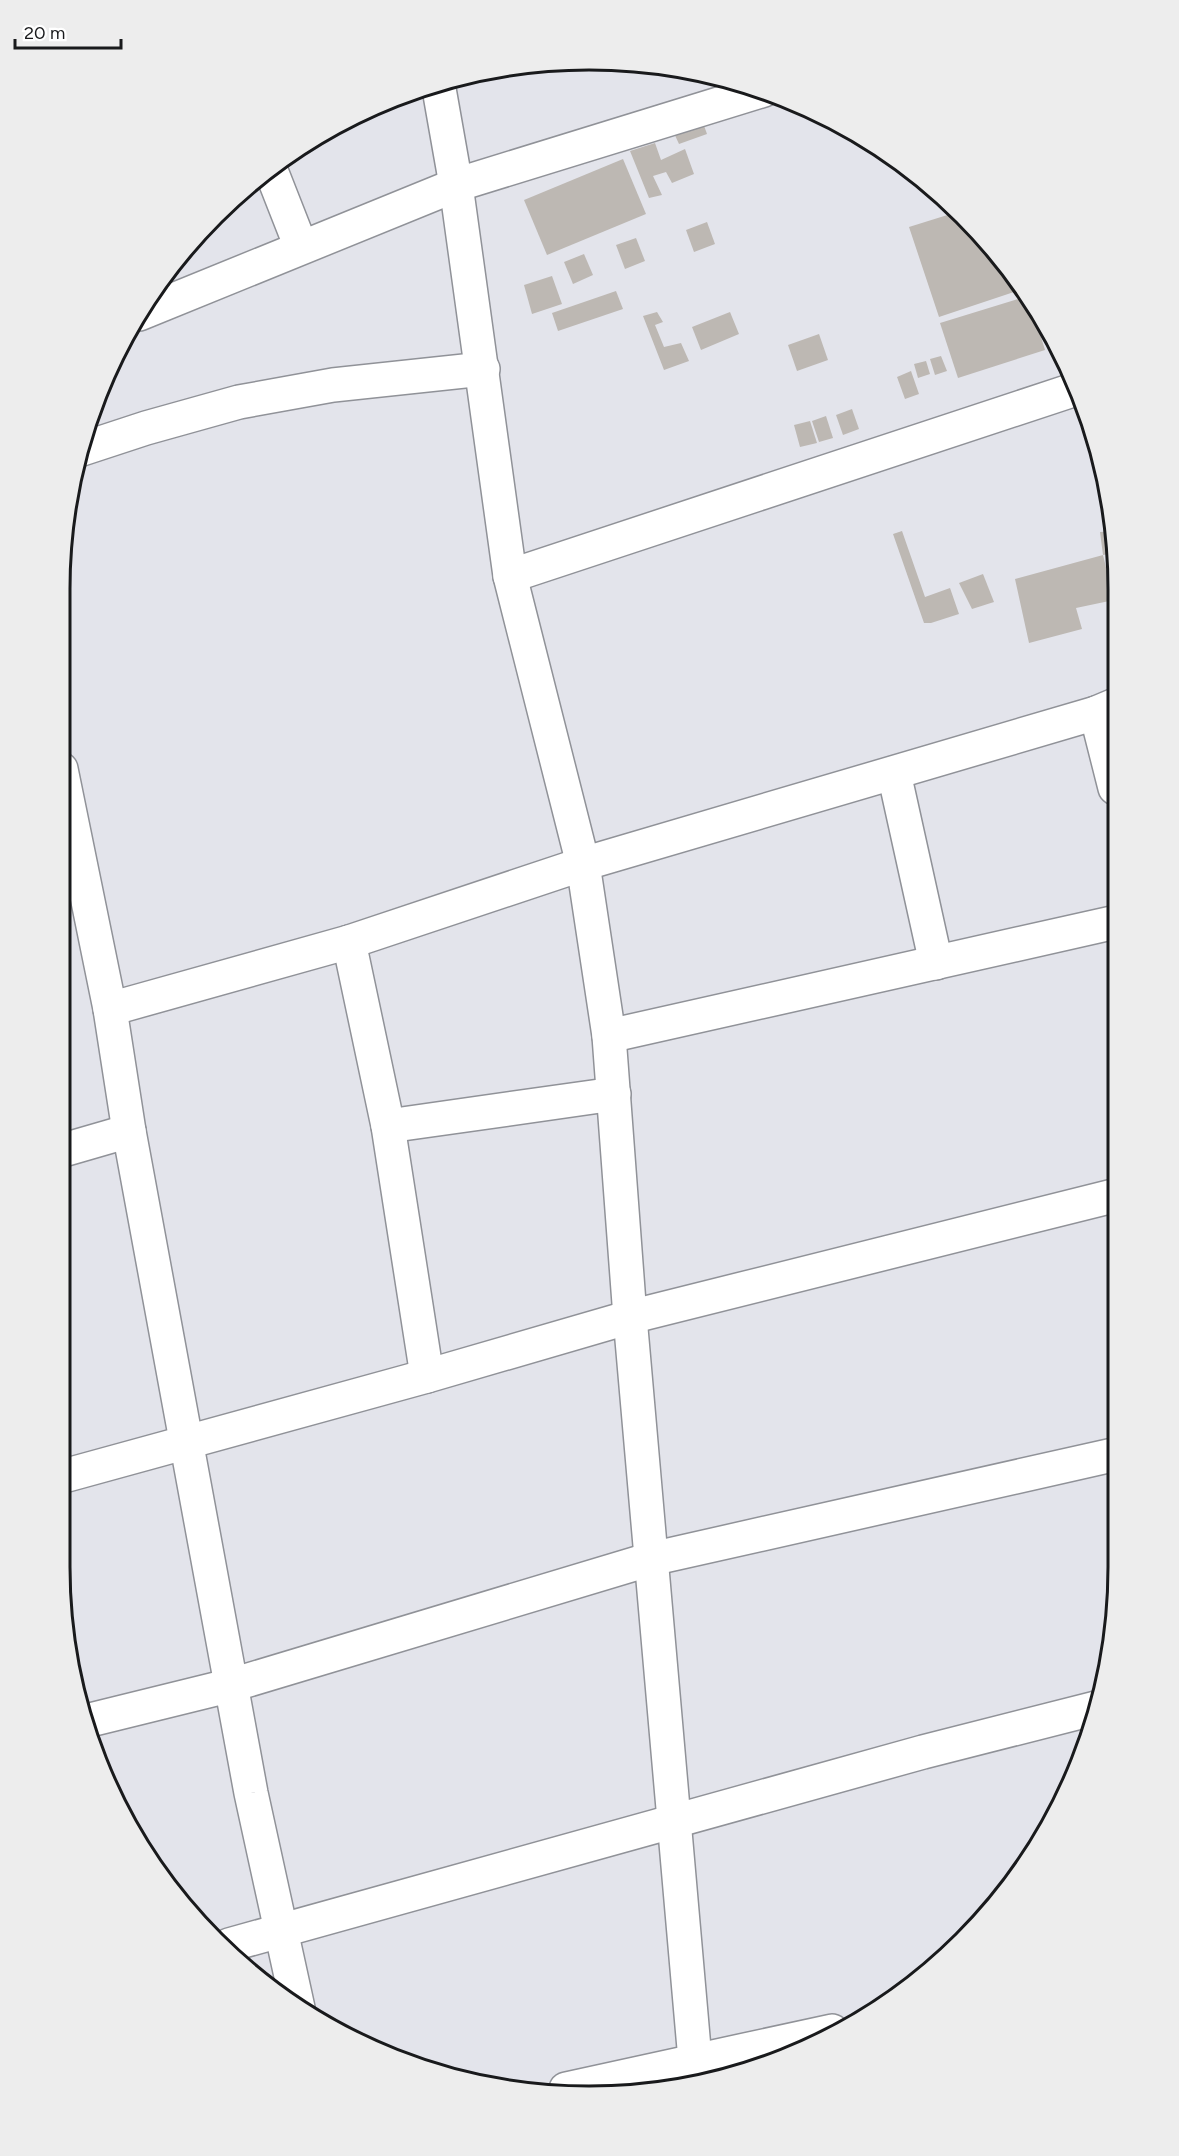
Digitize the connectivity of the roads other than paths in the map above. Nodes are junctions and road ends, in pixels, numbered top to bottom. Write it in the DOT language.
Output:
graph roads {
  1 [pos="440,93"];
  2 [pos="747,95"];
  3 [pos="274,178"];
  4 [pos="456,184"];
  5 [pos="301,247"];
  6 [pos="154,308"];
  7 [pos="483,369"];
  8 [pos="1069,391"];
  9 [pos="91,446"];
  10 [pos="510,576"];
  11 [pos="1106,709"];
  12 [pos="1108,727"];
  13 [pos="894,772"];
  14 [pos="70,857"];
  15 [pos="583,864"];
  16 [pos="1108,924"];
  17 [pos="349,942"];
  18 [pos="936,963"];
  19 [pos="110,1009"];
  20 [pos="609,1036"];
  21 [pos="614,1094"];
  22 [pos="388,1126"];
  23 [pos="129,1131"];
  24 [pos="70,1148"];
  25 [pos="1108,1197"];
  26 [pos="630,1317"];
  27 [pos="427,1376"];
  28 [pos="187,1443"];
  29 [pos="1108,1456"];
  30 [pos="70,1475"];
  31 [pos="651,1559"];
  32 [pos="232,1686"];
  33 [pos="1088,1710"];
  34 [pos="94,1719"];
  35 [pos="675,1822"];
  36 [pos="280,1932"];
  37 [pos="234,1944"];
  38 [pos="294,1993"];
  39 [pos="812,2035"];
  40 [pos="696,2060"];
  41 [pos="582,2086"];
  1 -- 4 [label="street"];
  2 -- 4 [label="street"];
  3 -- 5 [label="street"];
  4 -- 5 [label="street"];
  4 -- 7 [label="street"];
  5 -- 6 [label="street"];
  7 -- 9 [label="street"];
  7 -- 10 [label="street"];
  8 -- 10 [label="street"];
  10 -- 15 [label="street"];
  11 -- 12 [label="street"];
  11 -- 13 [label="street"];
  13 -- 15 [label="street"];
  13 -- 18 [label="street"];
  14 -- 19 [label="street"];
  15 -- 17 [label="street"];
  15 -- 20 [label="street"];
  16 -- 18 [label="street"];
  17 -- 19 [label="street"];
  17 -- 22 [label="street"];
  18 -- 20 [label="street"];
  19 -- 23 [label="street"];
  20 -- 21 [label="street"];
  21 -- 22 [label="street"];
  21 -- 26 [label="street"];
  22 -- 27 [label="street"];
  23 -- 24 [label="street"];
  23 -- 28 [label="street"];
  25 -- 26 [label="street"];
  26 -- 27 [label="street"];
  26 -- 31 [label="street"];
  27 -- 28 [label="street"];
  28 -- 30 [label="street"];
  28 -- 32 [label="street"];
  29 -- 31 [label="street"];
  31 -- 32 [label="street"];
  31 -- 35 [label="street"];
  32 -- 34 [label="street"];
  32 -- 36 [label="street"];
  33 -- 35 [label="street"];
  35 -- 36 [label="street"];
  35 -- 40 [label="street"];
  36 -- 37 [label="street"];
  36 -- 38 [label="street"];
  39 -- 40 [label="street"];
  40 -- 41 [label="street"];
}
